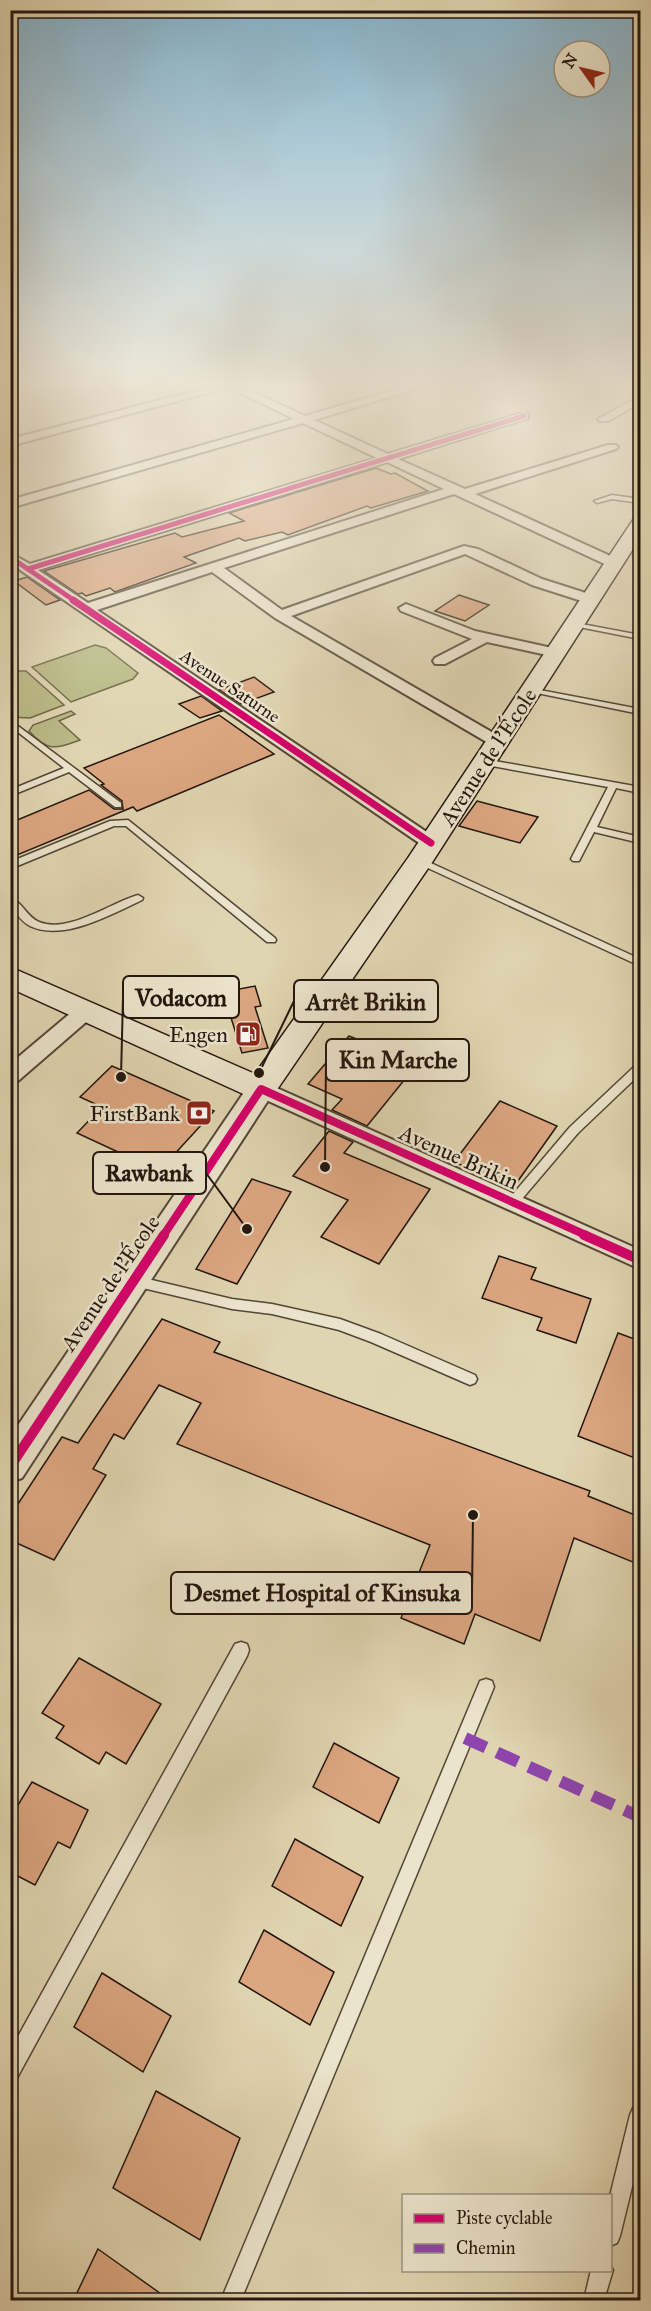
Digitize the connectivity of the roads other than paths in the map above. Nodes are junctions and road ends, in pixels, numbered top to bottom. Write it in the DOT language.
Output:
graph roads {
  1 [pos="39,496"];
  2 [pos="262,496"];
  3 [pos="445,496"];
  4 [pos="476,496"];
  5 [pos="597,501"];
  6 [pos="640,501"];
  7 [pos="10,504"];
  8 [pos="629,544"];
  9 [pos="10,557"];
  10 [pos="213,567"];
  11 [pos="28,569"];
  12 [pos="590,599"];
  13 [pos="88,608"];
  14 [pos="406,608"];
  15 [pos="280,615"];
  16 [pos="574,624"];
  17 [pos="640,637"];
  18 [pos="484,638"];
  19 [pos="556,653"];
  20 [pos="440,661"];
  21 [pos="532,690"];
  22 [pos="640,712"];
  23 [pos="11,724"];
  24 [pos="490,752"];
  25 [pos="69,769"];
  26 [pos="613,785"];
  27 [pos="640,790"];
  28 [pos="10,793"];
  29 [pos="118,805"];
  30 [pos="592,829"];
  31 [pos="640,840"];
  32 [pos="425,852"];
  33 [pos="576,859"];
  34 [pos="10,866"];
  35 [pos="138,898"];
  36 [pos="10,900"];
  37 [pos="271,940"];
  38 [pos="640,963"];
  39 [pos="10,976"];
  40 [pos="87,1011"];
  41 [pos="640,1068"];
  42 [pos="10,1076"];
  43 [pos="261,1089"];
  44 [pos="512,1203"];
  45 [pos="640,1260"];
  46 [pos="135,1281"];
  47 [pos="470,1379"];
  48 [pos="10,1467"];
  49 [pos="241,1650"];
  50 [pos="486,1687"];
  51 [pos="10,2071"];
  52 [pos="640,2115"];
  53 [pos="612,2228"];
  54 [pos="602,2272"];
  55 [pos="231,2301"];
  56 [pos="594,2301"];
  1 -- 7 [label="street"];
  2 -- 11 [label="street"];
  3 -- 10 [label="street"];
  4 -- 8 [label="street"];
  5 -- 6 [label="lane"];
  8 -- 12 [label="main road, Avenue de l'École"];
  9 -- 11 [label="street, Avenue Saturne"];
  10 -- 13 [label="street"];
  10 -- 15 [label="street"];
  11 -- 13 [label="street, Avenue Saturne"];
  12 -- 15 [label="street"];
  12 -- 16 [label="main road, Avenue de l'École"];
  13 -- 32 [label="street, Avenue Saturne"];
  14 -- 18 [label="street"];
  15 -- 24 [label="street"];
  16 -- 17 [label="lane"];
  16 -- 19 [label="main road, Avenue de l'École"];
  18 -- 19 [label="street"];
  18 -- 20 [label="street"];
  19 -- 21 [label="main road, Avenue de l'École"];
  21 -- 22 [label="lane"];
  21 -- 24 [label="main road, Avenue de l'École"];
  23 -- 25 [label="lane"];
  24 -- 26 [label="lane"];
  24 -- 32 [label="main road, Avenue de l'École"];
  25 -- 28 [label="lane"];
  25 -- 29 [label="lane"];
  26 -- 27 [label="lane"];
  26 -- 30 [label="lane"];
  30 -- 31 [label="lane"];
  30 -- 33 [label="lane"];
  32 -- 38 [label="lane"];
  32 -- 43 [label="main road, Avenue de l'École"];
  34 -- 37 [label="lane"];
  35 -- 36 [label="lane"];
  39 -- 40 [label="main road"];
  40 -- 42 [label="street"];
  40 -- 43 [label="main road"];
  41 -- 44 [label="lane"];
  43 -- 44 [label="street, Avenue Brikin"];
  43 -- 46 [label="street, Avenue de l'École"];
  44 -- 45 [label="street, Avenue Brikin"];
  46 -- 47 [label="lane"];
  46 -- 48 [label="street, Avenue de l'École"];
  49 -- 51 [label="lane"];
  50 -- 55 [label="lane"];
  52 -- 53 [label="lane"];
  54 -- 56 [label="lane"];
}
